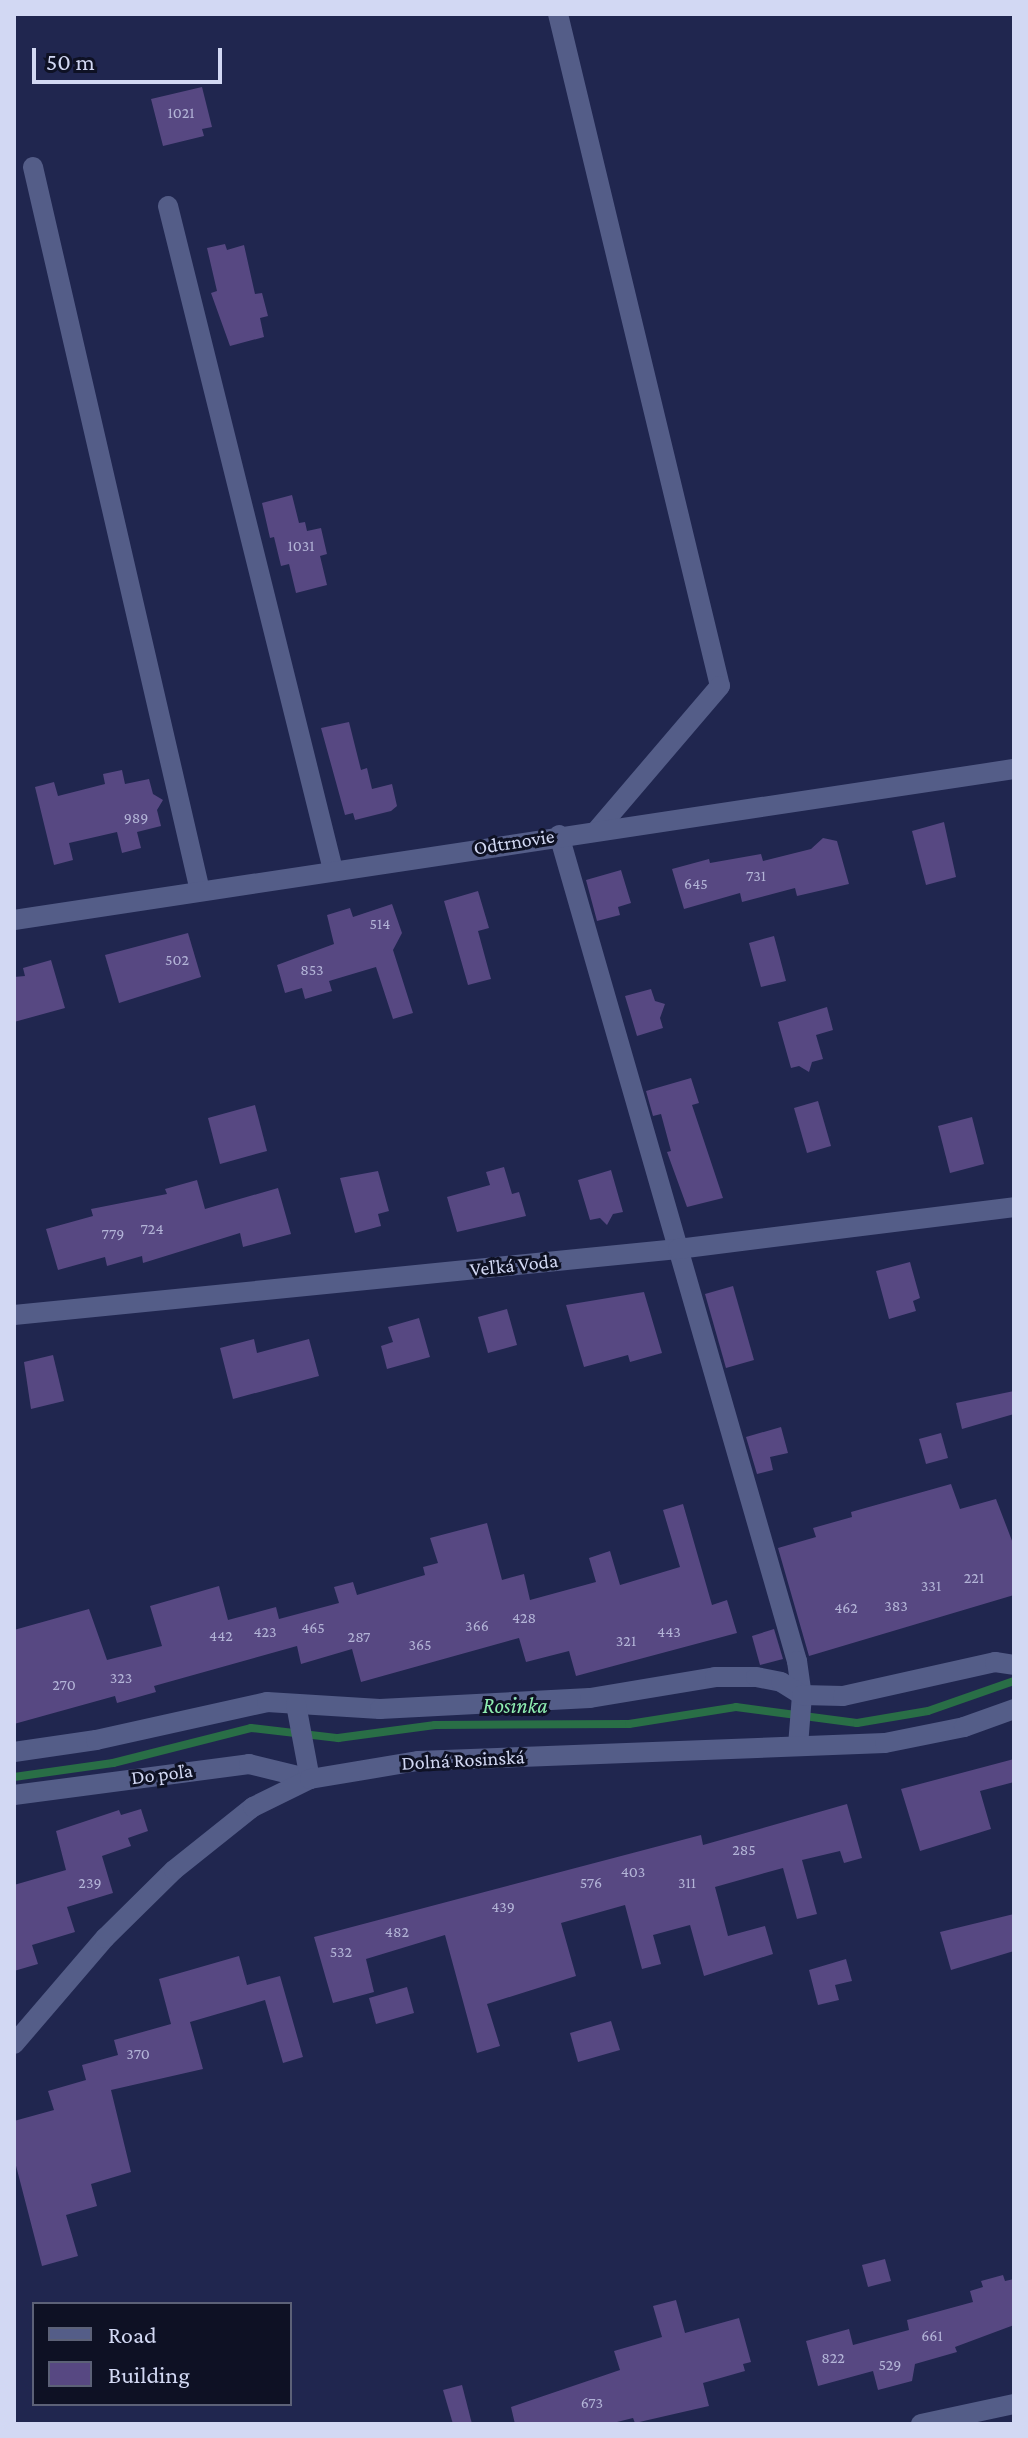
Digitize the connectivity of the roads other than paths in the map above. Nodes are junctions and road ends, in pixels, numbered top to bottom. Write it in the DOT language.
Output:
graph roads {
  1 [pos="558,14"];
  2 [pos="33,167"];
  3 [pos="168,206"];
  4 [pos="1014,769"];
  5 [pos="598,829"];
  6 [pos="559,835"];
  7 [pos="333,870"];
  8 [pos="200,891"];
  9 [pos="14,920"];
  10 [pos="1014,1207"];
  11 [pos="678,1249"];
  12 [pos="14,1315"];
  13 [pos="1014,1665"];
  14 [pos="801,1709"];
  15 [pos="1014,1709"];
  16 [pos="298,1721"];
  17 [pos="798,1746"];
  18 [pos="14,1752"];
  19 [pos="310,1779"];
  20 [pos="14,1795"];
  21 [pos="14,2044"];
  22 [pos="1014,2404"];
  23 [pos="921,2424"];
  1 -- 5 [label="street"];
  2 -- 8 [label="street"];
  3 -- 7 [label="street"];
  4 -- 5 [label="street, Odtrnovie"];
  5 -- 6 [label="street, Odtrnovie"];
  6 -- 7 [label="street, Odtrnovie"];
  6 -- 11 [label="street"];
  7 -- 8 [label="street, Odtrnovie"];
  8 -- 9 [label="street, Odtrnovie"];
  10 -- 11 [label="street, Veľká Voda"];
  11 -- 12 [label="street, Veľká Voda"];
  11 -- 14 [label="street"];
  13 -- 14 [label="street"];
  14 -- 16 [label="street"];
  14 -- 17 [label="street"];
  15 -- 17 [label="street, Dolná Rosinská"];
  16 -- 18 [label="street"];
  16 -- 19 [label="street"];
  17 -- 19 [label="street, Dolná Rosinská"];
  19 -- 20 [label="street, Do poľa"];
  19 -- 21 [label="street, Dolná Rosinská"];
  22 -- 23 [label="street"];
}
